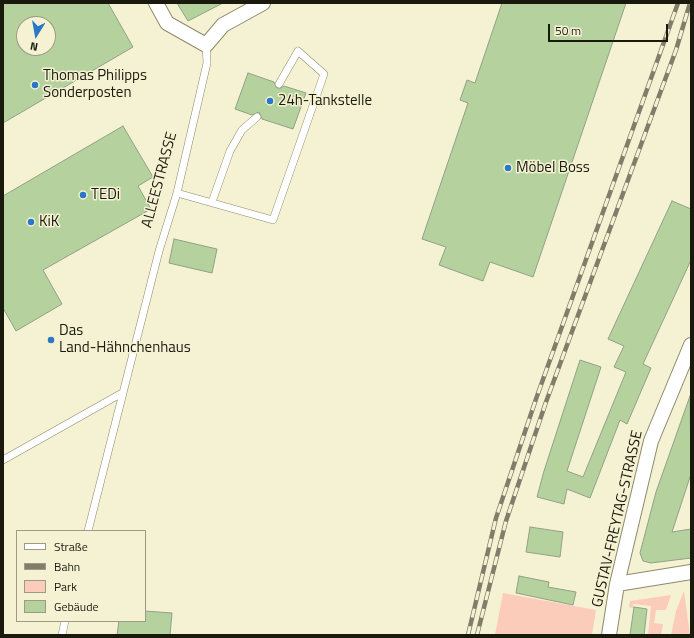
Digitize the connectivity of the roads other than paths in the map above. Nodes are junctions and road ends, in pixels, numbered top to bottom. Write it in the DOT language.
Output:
graph roads {
  1 [pos="156,3"];
  2 [pos="263,3"];
  3 [pos="206,45"];
  4 [pos="279,84"];
  5 [pos="257,117"];
  6 [pos="177,193"];
  7 [pos="212,202"];
  8 [pos="691,345"];
  9 [pos="122,393"];
  10 [pos="3,460"];
  11 [pos="88,530"];
  12 [pos="691,572"];
  13 [pos="617,584"];
  14 [pos="65,622"];
  15 [pos="62,635"];
  16 [pos="609,635"];
  1 -- 3 [label="street"];
  2 -- 3 [label="street"];
  3 -- 6 [label="lane, ALLEESTRASSE"];
  4 -- 7 [label="lane"];
  5 -- 7 [label="lane"];
  6 -- 7 [label="lane"];
  6 -- 9 [label="lane, ALLEESTRASSE"];
  8 -- 13 [label="street, GUSTAV-FREYTAG-STRASSE"];
  9 -- 10 [label="lane"];
  9 -- 11 [label="lane, ALLEESTRASSE"];
  12 -- 13 [label="street"];
  13 -- 16 [label="street, GUSTAV-FREYTAG-STRASSE"];
  14 -- 15 [label="lane"];
}
